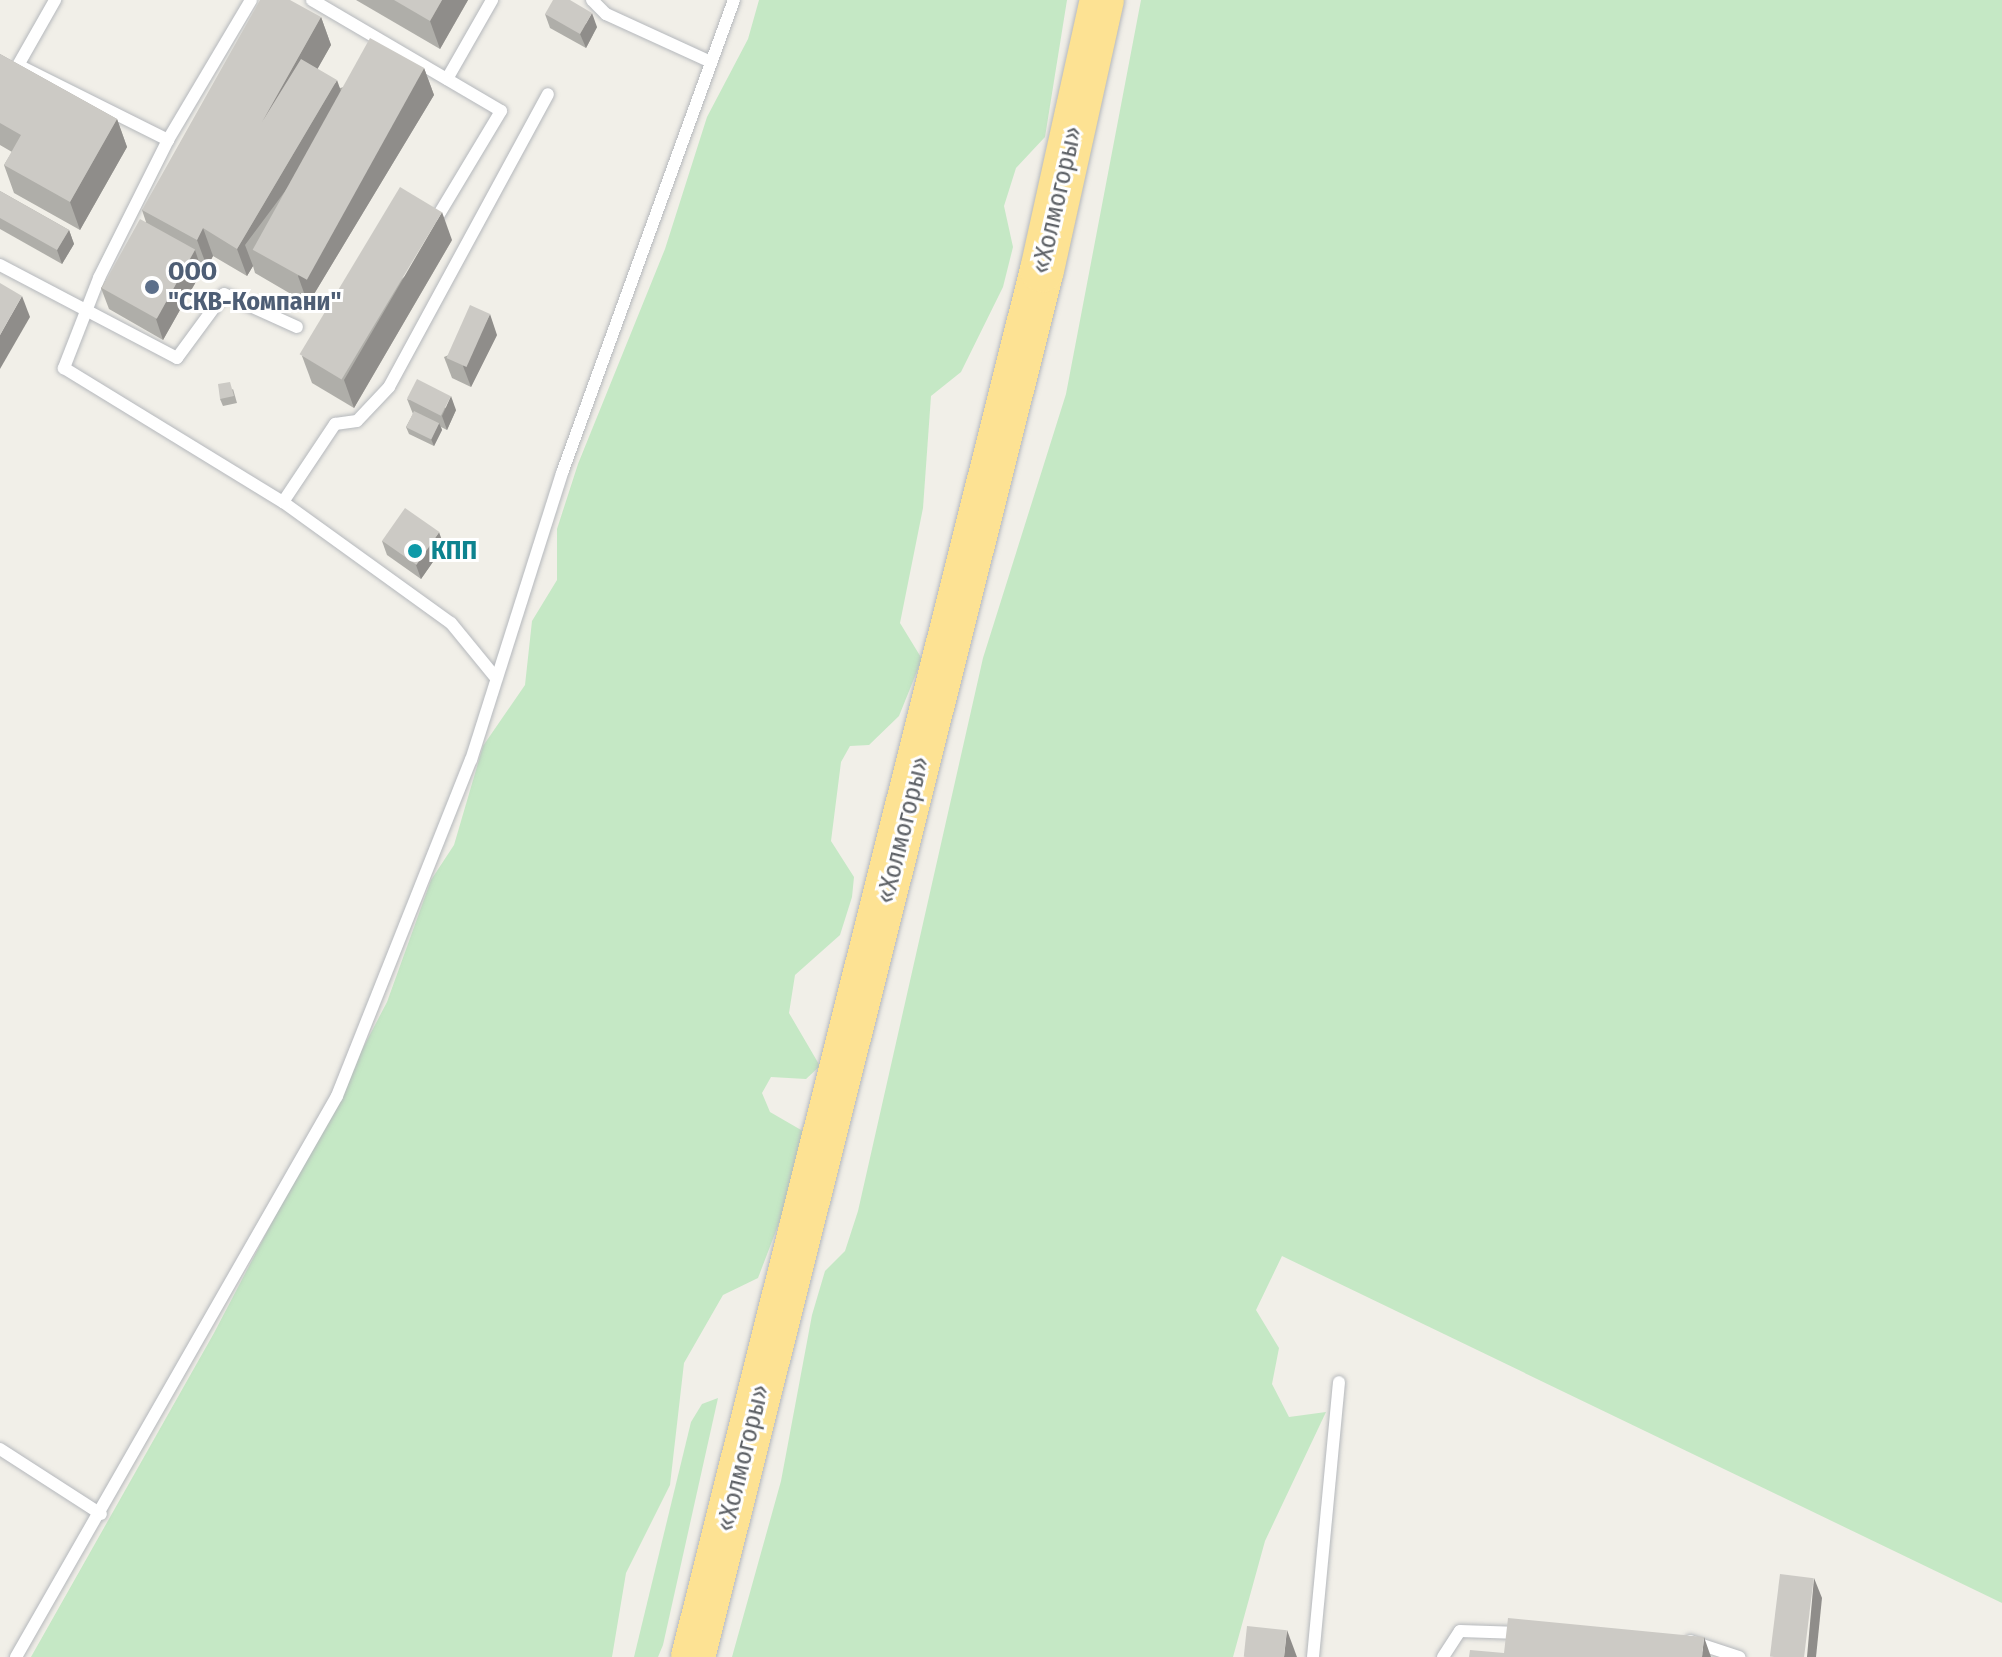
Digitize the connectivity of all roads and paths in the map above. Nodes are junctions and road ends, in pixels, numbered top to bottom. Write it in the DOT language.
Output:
graph roads {
  1 [pos="55,0"];
  2 [pos="251,0"];
  3 [pos="312,0"];
  4 [pos="492,0"];
  5 [pos="592,0"];
  6 [pos="734,0"];
  7 [pos="1102,0"];
  8 [pos="711,62"];
  9 [pos="18,65"];
  10 [pos="447,79"];
  11 [pos="548,94"];
  12 [pos="0,97"];
  13 [pos="168,140"];
  14 [pos="438,216"];
  15 [pos="0,265"];
  16 [pos="88,306"];
  17 [pos="297,327"];
  18 [pos="283,502"];
  19 [pos="496,678"];
  20 [pos="1339,1382"];
  21 [pos="0,1449"];
  22 [pos="101,1514"];
  23 [pos="1537,1634"];
  24 [pos="1676,1640"];
  25 [pos="16,1657"];
  26 [pos="693,1657"];
  27 [pos="1313,1657"];
  28 [pos="1443,1657"];
  29 [pos="1739,1657"];
  1 -- 9 [label="lane"];
  2 -- 13 [label="lane"];
  3 -- 10 [label="lane"];
  4 -- 10 [label="lane"];
  5 -- 8 [label="lane"];
  6 -- 8 [label="lane"];
  7 -- 26 [label="highway, «Холмогоры»"];
  8 -- 19 [label="lane"];
  9 -- 12 [label="lane"];
  9 -- 13 [label="lane"];
  10 -- 14 [label="lane"];
  11 -- 18 [label="lane"];
  13 -- 16 [label="lane"];
  15 -- 16 [label="lane"];
  16 -- 17 [label="lane"];
  16 -- 18 [label="lane"];
  18 -- 19 [label="lane"];
  19 -- 22 [label="lane"];
  20 -- 27 [label="lane"];
  21 -- 22 [label="lane"];
  22 -- 25 [label="lane"];
  23 -- 28 [label="lane"];
  24 -- 29 [label="lane"];
}
